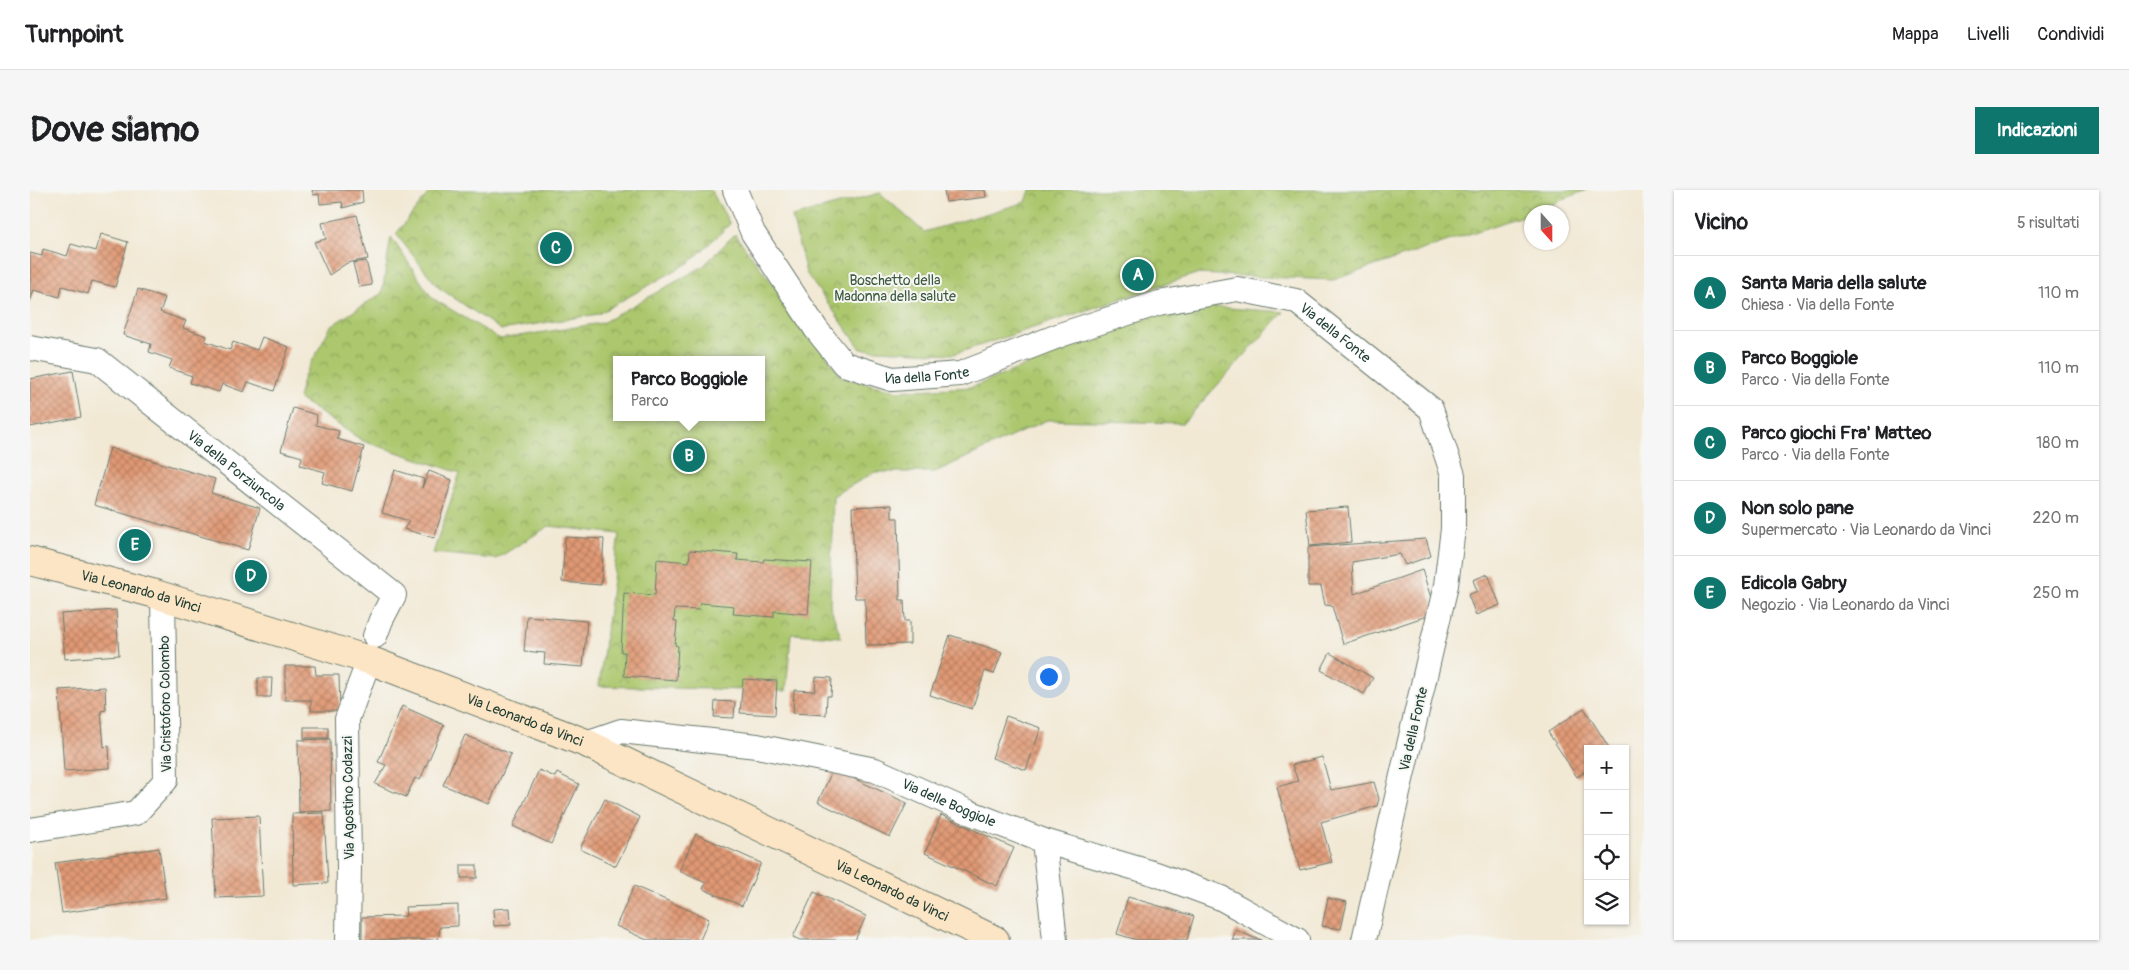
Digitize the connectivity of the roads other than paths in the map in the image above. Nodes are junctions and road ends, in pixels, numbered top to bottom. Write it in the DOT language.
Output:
graph roads {
  1 [pos="735,190"];
  2 [pos="30,348"];
  3 [pos="30,561"];
  4 [pos="163,597"];
  5 [pos="372,648"];
  6 [pos="586,743"];
  7 [pos="30,830"];
  8 [pos="1044,841"];
  9 [pos="348,940"];
  10 [pos="995,940"];
  11 [pos="1055,940"];
  12 [pos="1297,940"];
  13 [pos="1364,940"];
  1 -- 13 [label="street, Via della Fonte"];
  2 -- 5 [label="street, Via della Porziuncola"];
  3 -- 4 [label="street, Via Leonardo da Vinci"];
  4 -- 5 [label="street, Via Leonardo da Vinci"];
  4 -- 7 [label="street, Via Cristoforo Colombo"];
  5 -- 6 [label="street, Via Leonardo da Vinci"];
  5 -- 9 [label="street, Via Agostino Codazzi"];
  6 -- 8 [label="street, Via delle Boggiole"];
  6 -- 10 [label="street, Via Leonardo da Vinci"];
  8 -- 11 [label="street"];
  8 -- 12 [label="street, Via delle Boggiole"];
}
